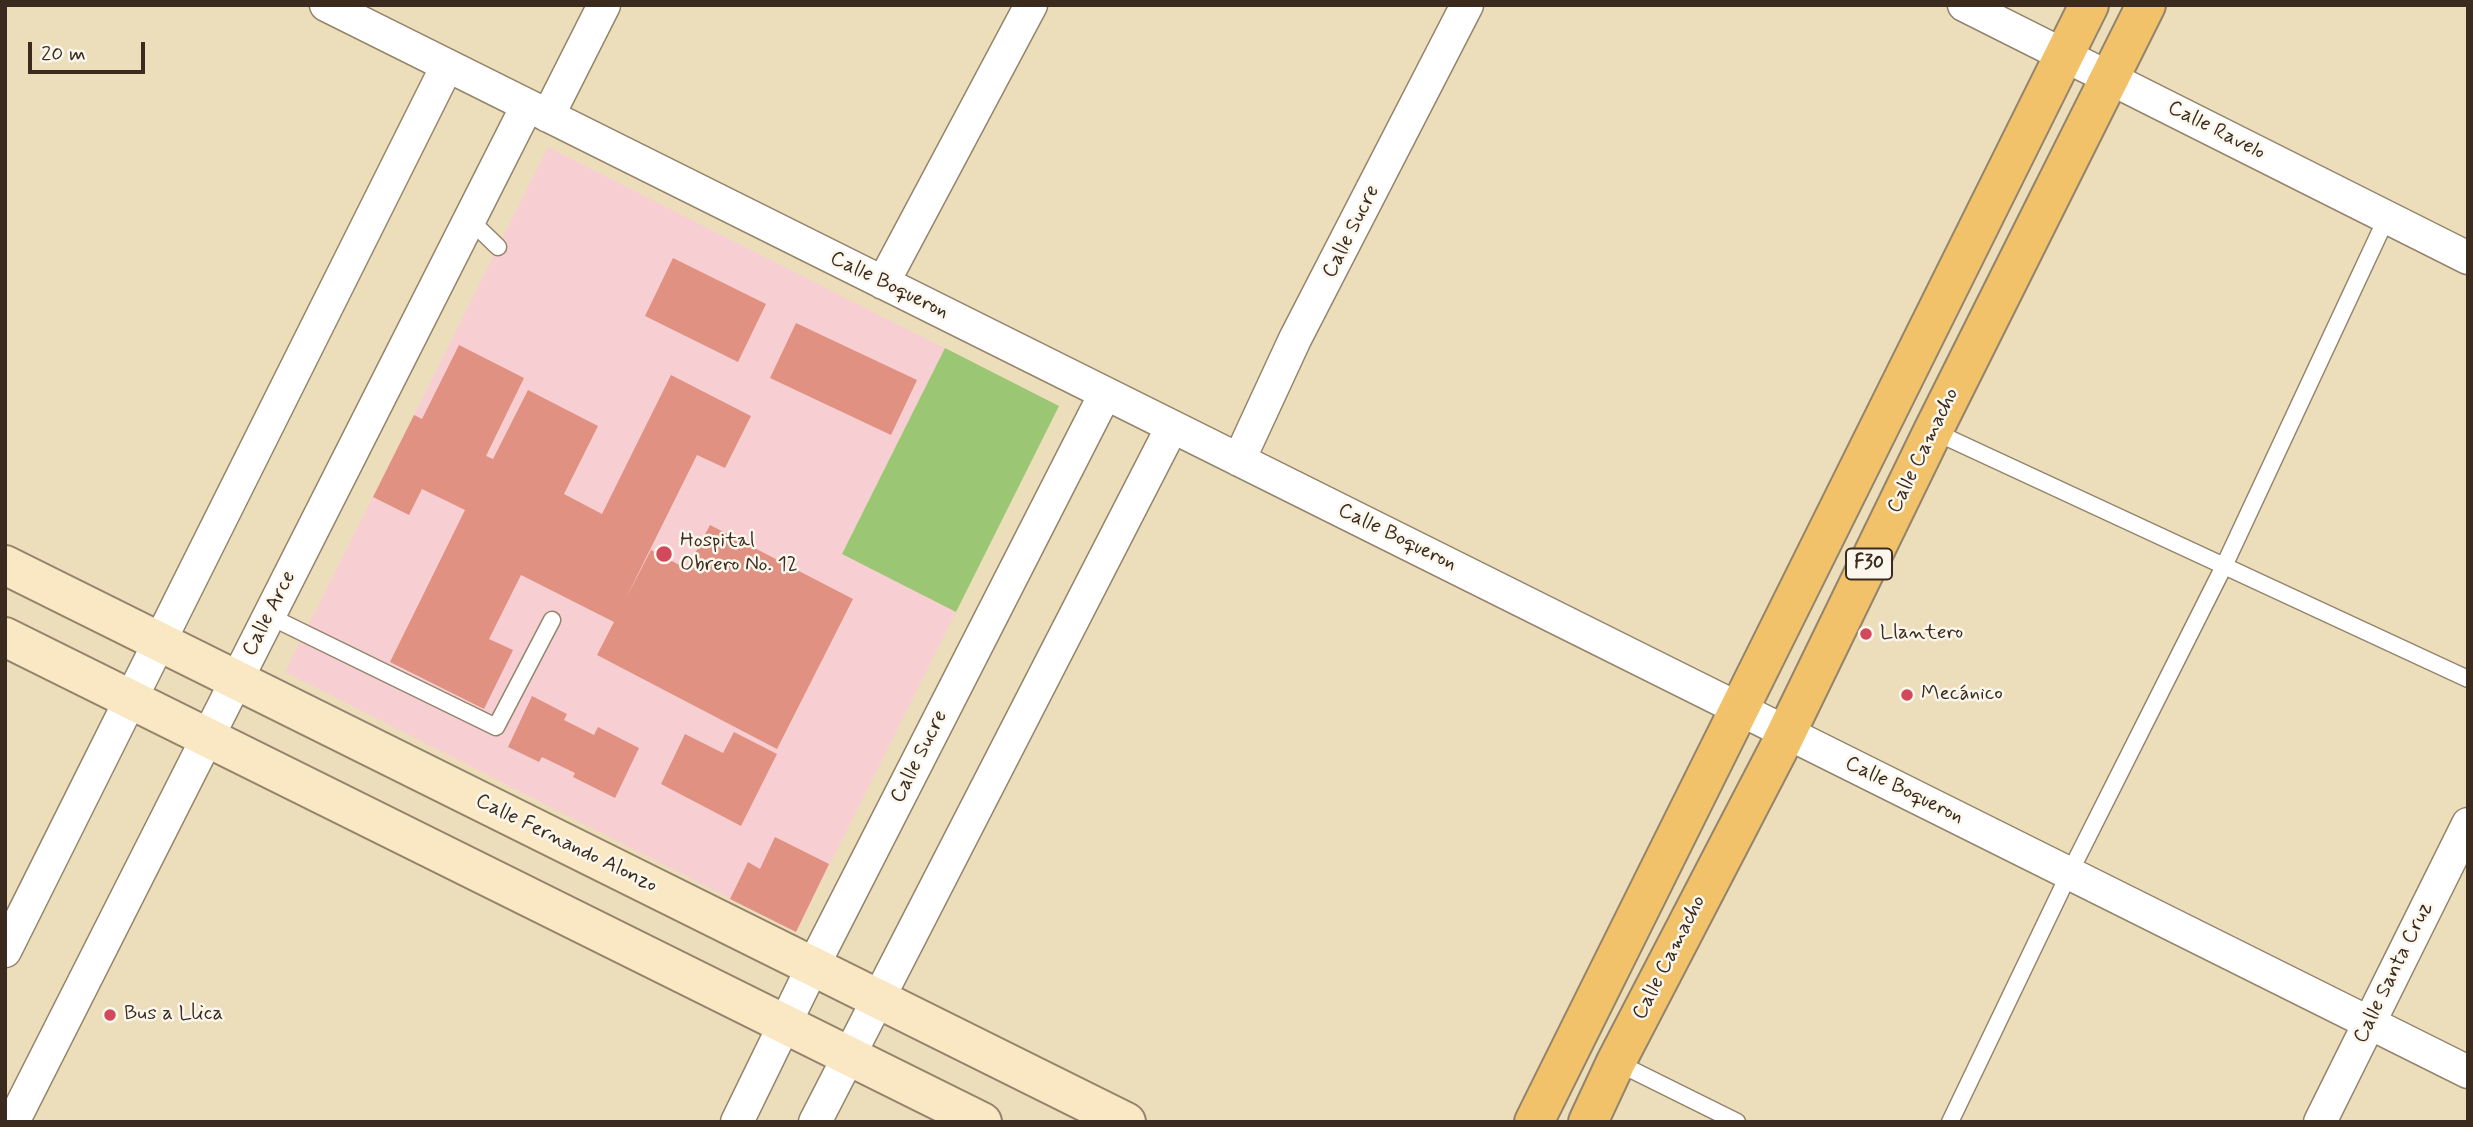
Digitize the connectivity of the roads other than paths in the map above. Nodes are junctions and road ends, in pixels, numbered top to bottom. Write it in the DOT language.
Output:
graph roads {
  1 [pos="326,5"];
  2 [pos="604,5"];
  3 [pos="1031,5"];
  4 [pos="1467,5"];
  5 [pos="1964,5"];
  6 [pos="2089,5"];
  7 [pos="2146,5"];
  8 [pos="2064,55"];
  9 [pos="447,66"];
  10 [pos="2110,78"];
  11 [pos="538,111"];
  12 [pos="2386,217"];
  13 [pos="469,219"];
  14 [pos="498,247"];
  15 [pos="2468,258"];
  16 [pos="883,283"];
  17 [pos="1105,394"];
  18 [pos="1172,427"];
  19 [pos="1933,431"];
  20 [pos="1239,460"];
  21 [pos="5,565"];
  22 [pos="2224,566"];
  23 [pos="269,617"];
  24 [pos="552,620"];
  25 [pos="5,637"];
  26 [pos="159,641"];
  27 [pos="2468,679"];
  28 [pos="236,680"];
  29 [pos="131,699"];
  30 [pos="1740,709"];
  31 [pos="1787,733"];
  32 [pos="207,737"];
  33 [pos="2468,824"];
  34 [pos="2069,874"];
  35 [pos="5,951"];
  36 [pos="813,966"];
  37 [pos="877,998"];
  38 [pos="2369,1023"];
  39 [pos="785,1024"];
  40 [pos="848,1055"];
  41 [pos="1616,1062"];
  42 [pos="2468,1072"];
  43 [pos="13,1122"];
  44 [pos="737,1122"];
  45 [pos="815,1122"];
  46 [pos="982,1122"];
  47 [pos="1126,1122"];
  48 [pos="1534,1122"];
  49 [pos="1588,1122"];
  50 [pos="1737,1122"];
  51 [pos="1950,1122"];
  52 [pos="2320,1122"];
  1 -- 9 [label="street, Calle Boqueron"];
  2 -- 11 [label="street, Calle Arce"];
  3 -- 16 [label="street"];
  4 -- 20 [label="street, Calle Sucre"];
  5 -- 8 [label="street, Calle Ravelo"];
  6 -- 8 [label="highway, F30"];
  7 -- 10 [label="highway, Calle Camacho / F30"];
  8 -- 10 [label="street, Calle Ravelo"];
  8 -- 30 [label="highway, F30"];
  9 -- 11 [label="street, Calle Boqueron"];
  9 -- 26 [label="street"];
  10 -- 12 [label="street, Calle Ravelo"];
  10 -- 19 [label="highway, Calle Camacho / F30"];
  11 -- 13 [label="street, Calle Arce"];
  11 -- 16 [label="street, Calle Boqueron"];
  12 -- 15 [label="street, Calle Ravelo"];
  12 -- 22 [label="lane"];
  13 -- 14 [label="lane"];
  13 -- 23 [label="street, Calle Arce"];
  16 -- 17 [label="street, Calle Boqueron"];
  17 -- 18 [label="street, Calle Boqueron"];
  17 -- 36 [label="street, Calle Sucre"];
  18 -- 20 [label="street, Calle Boqueron"];
  18 -- 37 [label="street"];
  19 -- 22 [label="lane"];
  19 -- 31 [label="highway, Calle Camacho / F30"];
  20 -- 30 [label="street, Calle Boqueron"];
  21 -- 26 [label="main road, Calle Fernando Alonzo"];
  22 -- 27 [label="lane"];
  22 -- 34 [label="lane"];
  23 -- 24 [label="lane"];
  23 -- 28 [label="street, Calle Arce"];
  25 -- 29 [label="main road"];
  26 -- 28 [label="main road, Calle Fernando Alonzo"];
  26 -- 29 [label="street"];
  28 -- 32 [label="street, Calle Arce"];
  28 -- 36 [label="main road, Calle Fernando Alonzo"];
  29 -- 32 [label="main road"];
  29 -- 35 [label="street"];
  30 -- 31 [label="street, Calle Boqueron"];
  30 -- 48 [label="highway, F30"];
  31 -- 34 [label="street, Calle Boqueron"];
  31 -- 41 [label="highway, Calle Camacho / F30"];
  32 -- 39 [label="main road"];
  32 -- 43 [label="street, Calle Arce"];
  33 -- 38 [label="street, Calle Santa Cruz"];
  34 -- 38 [label="street, Calle Boqueron"];
  34 -- 51 [label="lane"];
  36 -- 37 [label="main road, Calle Fernando Alonzo"];
  36 -- 39 [label="street, Calle Sucre"];
  37 -- 40 [label="street"];
  37 -- 47 [label="main road, Calle Fernando Alonzo"];
  38 -- 42 [label="street, Calle Boqueron"];
  38 -- 52 [label="street, Calle Santa Cruz"];
  39 -- 40 [label="main road"];
  39 -- 44 [label="street, Calle Sucre"];
  40 -- 45 [label="street"];
  40 -- 46 [label="main road"];
  41 -- 49 [label="highway, Calle Camacho / F30"];
  41 -- 50 [label="lane"];
}
